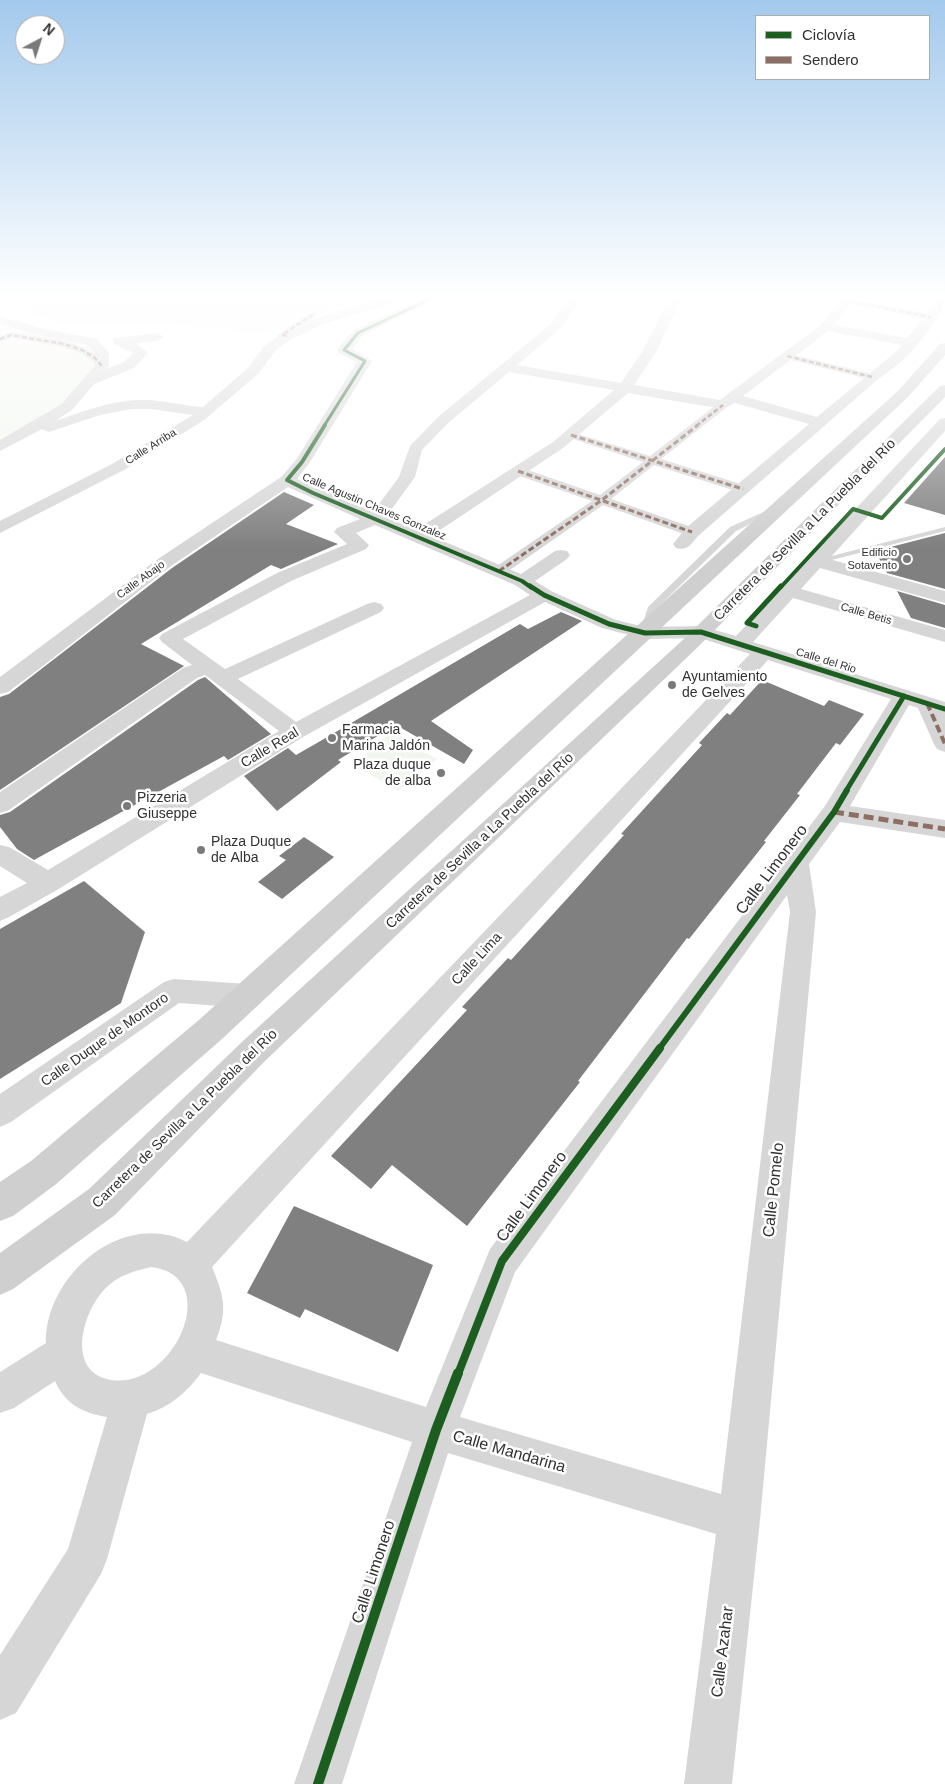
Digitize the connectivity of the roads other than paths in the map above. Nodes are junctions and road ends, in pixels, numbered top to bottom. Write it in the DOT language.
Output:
graph roads {
  1 [pos="90,381"];
  2 [pos="241,381"];
  3 [pos="352,381"];
  4 [pos="489,381"];
  5 [pos="582,381"];
  6 [pos="629,381"];
  7 [pos="755,381"];
  8 [pos="867,381"];
  9 [pos="914,381"];
  10 [pos="624,389"];
  11 [pos="945,389"];
  12 [pos="728,402"];
  13 [pos="205,411"];
  14 [pos="820,422"];
  15 [pos="945,422"];
  16 [pos="24,434"];
  17 [pos="571,435"];
  18 [pos="0,446"];
  19 [pos="653,460"];
  20 [pos="518,471"];
  21 [pos="288,480"];
  22 [pos="743,489"];
  23 [pos="602,500"];
  24 [pos="8,517"];
  25 [pos="376,519"];
  26 [pos="0,528"];
  27 [pos="945,529"];
  28 [pos="692,532"];
  29 [pos="418,537"];
  30 [pos="682,544"];
  31 [pos="561,555"];
  32 [pos="816,561"];
  33 [pos="499,571"];
  34 [pos="522,581"];
  35 [pos="788,591"];
  36 [pos="544,595"];
  37 [pos="945,597"];
  38 [pos="374,608"];
  39 [pos="702,632"];
  40 [pos="645,633"];
  41 [pos="945,636"];
  42 [pos="751,649"];
  43 [pos="216,672"];
  44 [pos="0,687"];
  45 [pos="925,703"];
  46 [pos="295,732"];
  47 [pos="945,744"];
  48 [pos="0,804"];
  49 [pos="834,812"];
  50 [pos="945,829"];
  51 [pos="0,854"];
  52 [pos="796,861"];
  53 [pos="48,883"];
  54 [pos="0,910"];
  55 [pos="247,996"];
  56 [pos="0,1112"];
  57 [pos="0,1202"];
  58 [pos="190,1264"];
  59 [pos="0,1276"];
  60 [pos="194,1352"];
  61 [pos="64,1353"];
  62 [pos="0,1394"];
  63 [pos="131,1401"];
  64 [pos="436,1430"];
  65 [pos="739,1520"];
  66 [pos="0,1697"];
  67 [pos="318,1784"];
  68 [pos="708,1784"];
  1 -- 16 [label="street"];
  2 -- 13 [label="street, Calle Arriba"];
  3 -- 21 [label="street, Calle Agustin Chaves Gonzalez"];
  4 -- 25 [label="street"];
  5 -- 10 [label="street"];
  6 -- 10 [label="street"];
  7 -- 12 [label="street"];
  8 -- 14 [label="street"];
  9 -- 40 [label="main road, Carretera de Sevilla a La Puebla del Río"];
  10 -- 12 [label="street"];
  10 -- 17 [label="street"];
  11 -- 39 [label="main road, Carretera de Sevilla a La Puebla del Río"];
  12 -- 14 [label="street"];
  12 -- 19 [label="street"];
  13 -- 16 [label="street"];
  13 -- 24 [label="street, Calle Arriba"];
  14 -- 22 [label="street"];
  15 -- 32 [label="street, Calle Lima"];
  16 -- 18 [label="street"];
  17 -- 19 [label="street"];
  17 -- 20 [label="street"];
  19 -- 22 [label="street"];
  19 -- 23 [label="street"];
  20 -- 23 [label="street"];
  20 -- 29 [label="street"];
  21 -- 25 [label="street, Calle Agustin Chaves Gonzalez"];
  21 -- 44 [label="street, Calle Abajo"];
  22 -- 28 [label="street"];
  23 -- 28 [label="street"];
  23 -- 33 [label="street"];
  24 -- 26 [label="street, Calle Arriba"];
  25 -- 29 [label="street, Calle Agustin Chaves Gonzalez"];
  25 -- 43 [label="street"];
  27 -- 32 [label="lane"];
  28 -- 30 [label="street"];
  29 -- 33 [label="street, Calle Agustin Chaves Gonzalez"];
  31 -- 34 [label="street"];
  32 -- 35 [label="street, Calle Lima"];
  32 -- 37 [label="street"];
  33 -- 34 [label="street, Calle Agustin Chaves Gonzalez"];
  34 -- 36 [label="street, Calle Agustin Chaves Gonzalez"];
  35 -- 41 [label="street, Calle Betis"];
  35 -- 42 [label="street, Calle Lima"];
  36 -- 40 [label="street, Calle Agustin Chaves Gonzalez"];
  36 -- 46 [label="street, Calle Real"];
  38 -- 43 [label="street"];
  39 -- 40 [label="street, Calle Agustin Chaves Gonzalez"];
  39 -- 42 [label="street, Calle del Rio"];
  39 -- 59 [label="main road, Carretera de Sevilla a La Puebla del Río"];
  40 -- 55 [label="main road, Carretera de Sevilla a La Puebla del Río"];
  42 -- 45 [label="street, Calle del Rio"];
  42 -- 58 [label="street, Calle Lima"];
  43 -- 46 [label="street"];
  43 -- 48 [label="street"];
  45 -- 47 [label="street"];
  45 -- 49 [label="street, Calle Limonero"];
  46 -- 53 [label="street, Calle Real"];
  49 -- 50 [label="street"];
  49 -- 52 [label="street, Calle Limonero"];
  51 -- 53 [label="street"];
  52 -- 64 [label="street, Calle Limonero"];
  52 -- 65 [label="street, Calle Pomelo"];
  53 -- 54 [label="street, Calle Real"];
  55 -- 56 [label="street, Calle Duque de Montoro"];
  55 -- 57 [label="main road, Carretera de Sevilla a La Puebla del Río"];
  58 -- 60 [label="street"];
  58 -- 61 [label="street"];
  60 -- 63 [label="street"];
  60 -- 64 [label="street, Calle Mandarina"];
  61 -- 62 [label="street"];
  61 -- 63 [label="street"];
  63 -- 66 [label="street"];
  64 -- 65 [label="street, Calle Mandarina"];
  64 -- 67 [label="street, Calle Limonero"];
  65 -- 68 [label="street, Calle Azahar"];
}
